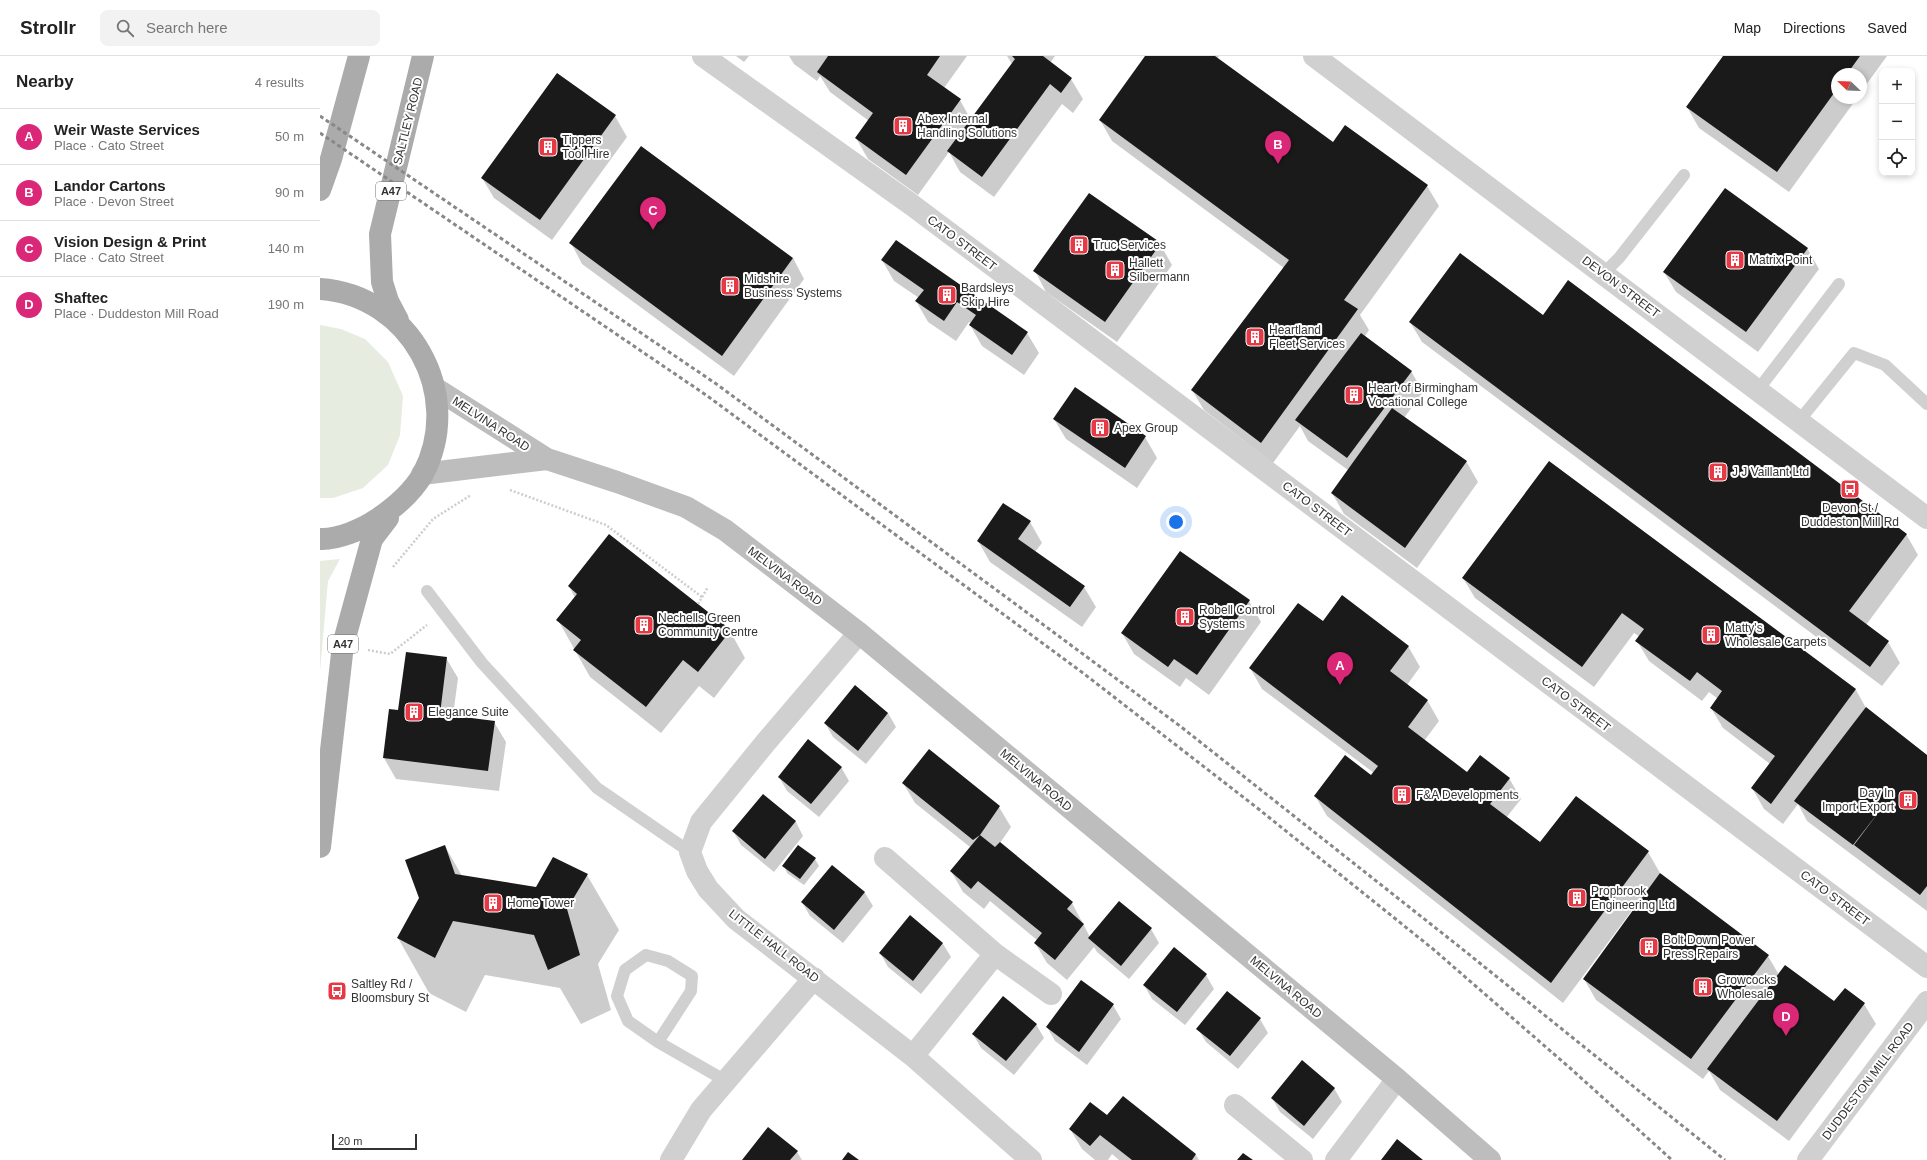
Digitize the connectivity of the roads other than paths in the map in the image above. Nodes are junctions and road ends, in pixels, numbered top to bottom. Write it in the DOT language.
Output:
graph roads {
  1 [pos="360,56"];
  2 [pos="424,56"];
  3 [pos="703,56"];
  4 [pos="1314,56"];
  5 [pos="1684,175"];
  6 [pos="320,190"];
  7 [pos="1604,274"];
  8 [pos="1839,284"];
  9 [pos="320,289"];
  10 [pos="400,324"];
  11 [pos="435,388"];
  12 [pos="1758,390"];
  13 [pos="1927,404"];
  14 [pos="1799,421"];
  15 [pos="547,459"];
  16 [pos="422,474"];
  17 [pos="396,507"];
  18 [pos="1927,518"];
  19 [pos="320,539"];
  20 [pos="427,591"];
  21 [pos="859,633"];
  22 [pos="320,847"];
  23 [pos="690,852"];
  24 [pos="885,858"];
  25 [pos="995,954"];
  26 [pos="1927,967"];
  27 [pos="814,978"];
  28 [pos="1051,994"];
  29 [pos="1926,1007"];
  30 [pos="658,1042"];
  31 [pos="913,1056"];
  32 [pos="1397,1079"];
  33 [pos="726,1081"];
  34 [pos="1235,1105"];
  35 [pos="672,1160"];
  36 [pos="1031,1160"];
  37 [pos="1302,1160"];
  38 [pos="1336,1160"];
  39 [pos="1490,1160"];
  40 [pos="1808,1160"];
  1 -- 6 [label="main road"];
  2 -- 10 [label="main road, SALTLEY ROAD / A47"];
  3 -- 26 [label="street, CATO STREET"];
  4 -- 7 [label="street, DEVON STREET"];
  5 -- 7 [label="lane"];
  7 -- 12 [label="street, DEVON STREET"];
  8 -- 12 [label="lane"];
  9 -- 10 [label="main road, A47"];
  10 -- 11 [label="main road, A47"];
  11 -- 15 [label="main road, MELVINA ROAD"];
  11 -- 16 [label="main road, A47"];
  12 -- 14 [label="street, DEVON STREET"];
  13 -- 14 [label="lane"];
  14 -- 18 [label="street, DEVON STREET"];
  15 -- 16 [label="main road, MELVINA ROAD"];
  15 -- 21 [label="main road, MELVINA ROAD"];
  16 -- 17 [label="main road, A47"];
  17 -- 19 [label="main road, A47"];
  17 -- 22 [label="main road, A47"];
  20 -- 23 [label="lane"];
  21 -- 23 [label="street"];
  21 -- 32 [label="main road, MELVINA ROAD"];
  23 -- 27 [label="street, LITTLE HALL ROAD"];
  24 -- 25 [label="street"];
  25 -- 28 [label="street"];
  25 -- 31 [label="street"];
  27 -- 31 [label="street, LITTLE HALL ROAD"];
  27 -- 33 [label="street"];
  29 -- 40 [label="street, DUDDESTON MILL ROAD"];
  30 -- 30 [label="lane"];
  30 -- 33 [label="lane"];
  31 -- 36 [label="street, LITTLE HALL ROAD"];
  32 -- 38 [label="street"];
  32 -- 39 [label="main road, MELVINA ROAD"];
  33 -- 35 [label="street"];
  34 -- 37 [label="street"];
}
